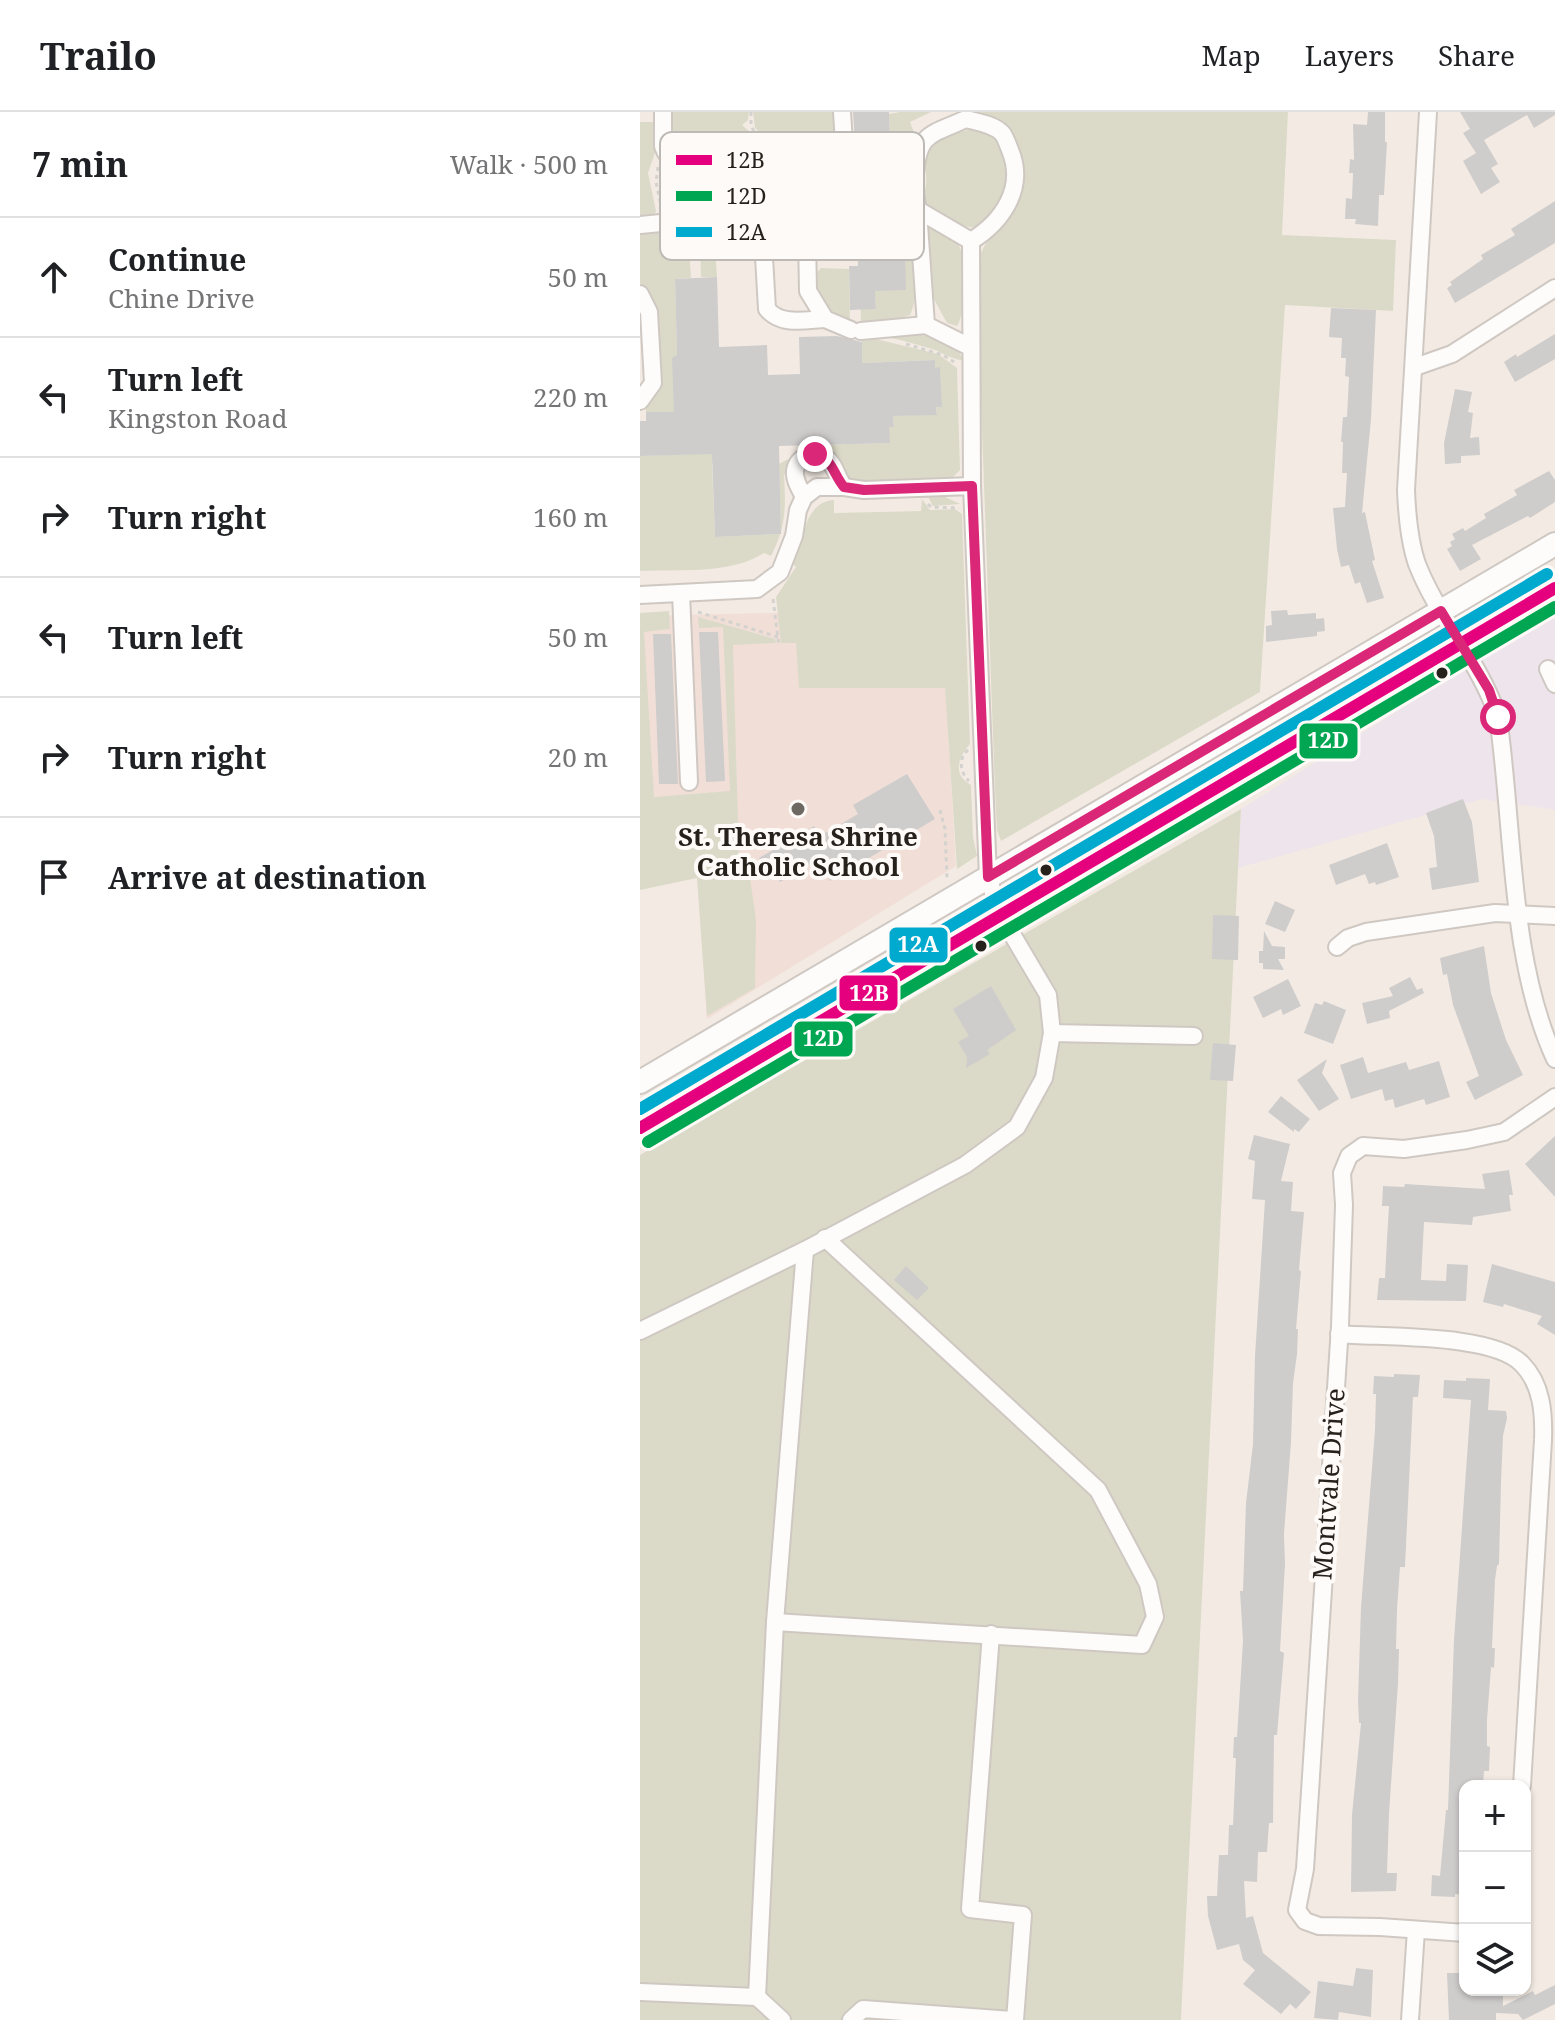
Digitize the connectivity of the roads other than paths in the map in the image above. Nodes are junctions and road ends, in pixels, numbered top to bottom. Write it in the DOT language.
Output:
graph roads {
  1 [pos="842,112"];
  2 [pos="1428,112"];
  3 [pos="966,115"];
  4 [pos="844,132"];
  5 [pos="924,139"];
  6 [pos="924,207"];
  7 [pos="660,223"];
  8 [pos="640,225"];
  9 [pos="971,241"];
  10 [pos="764,260"];
  11 [pos="807,260"];
  12 [pos="921,260"];
  13 [pos="1555,288"];
  14 [pos="640,294"];
  15 [pos="825,319"];
  16 [pos="926,325"];
  17 [pos="970,347"];
  18 [pos="1415,367"];
  19 [pos="640,401"];
  20 [pos="972,486"];
  21 [pos="844,487"];
  22 [pos="804,497"];
  23 [pos="1555,544"];
  24 [pos="1555,588"];
  25 [pos="640,595"];
  26 [pos="681,600"];
  27 [pos="1441,611"];
  28 [pos="1460,644"];
  29 [pos="689,782"];
  30 [pos="988,877"];
  31 [pos="1000,914"];
  32 [pos="1519,915"];
  33 [pos="1555,916"];
  34 [pos="1337,947"];
  35 [pos="1052,1033"];
  36 [pos="1194,1036"];
  37 [pos="1555,1059"];
  38 [pos="640,1082"];
  39 [pos="1555,1097"];
  40 [pos="640,1128"];
  41 [pos="825,1238"];
  42 [pos="805,1250"];
  43 [pos="640,1331"];
  44 [pos="1339,1334"];
  45 [pos="775,1622"];
  46 [pos="991,1634"];
  47 [pos="1522,1780"];
  48 [pos="1416,1930"];
  49 [pos="1459,1933"];
  50 [pos="640,1992"];
  51 [pos="757,1997"];
  52 [pos="782,2020"];
  53 [pos="851,2020"];
  54 [pos="1014,2020"];
  55 [pos="1410,2020"];
  1 -- 4 [label="street"];
  2 -- 18 [label="street"];
  3 -- 5 [label="street"];
  3 -- 9 [label="street"];
  6 -- 9 [label="street"];
  7 -- 8 [label="street"];
  9 -- 17 [label="street"];
  10 -- 15 [label="street"];
  11 -- 15 [label="street"];
  12 -- 16 [label="street"];
  13 -- 18 [label="street"];
  14 -- 19 [label="street"];
  15 -- 16 [label="street"];
  16 -- 17 [label="street"];
  17 -- 20 [label="street"];
  18 -- 27 [label="street"];
  20 -- 21 [label="street"];
  20 -- 30 [label="street"];
  21 -- 22 [label="street"];
  21 -- 22 [label="street"];
  22 -- 26 [label="street"];
  23 -- 27 [label="main road"];
  24 -- 28 [label="main road"];
  25 -- 26 [label="street"];
  26 -- 29 [label="street"];
  27 -- 28 [label="street"];
  27 -- 30 [label="main road"];
  28 -- 31 [label="main road"];
  28 -- 32 [label="street"];
  30 -- 31 [label="street"];
  30 -- 38 [label="main road"];
  31 -- 35 [label="street"];
  31 -- 40 [label="main road"];
  32 -- 33 [label="street"];
  32 -- 34 [label="street"];
  32 -- 37 [label="street"];
  35 -- 36 [label="street"];
  35 -- 41 [label="street"];
  39 -- 44 [label="street, Montvale Drive"];
  41 -- 42 [label="street"];
  41 -- 46 [label="street"];
  42 -- 43 [label="street"];
  42 -- 45 [label="street"];
  44 -- 47 [label="street"];
  44 -- 48 [label="street, Montvale Drive"];
  45 -- 46 [label="street"];
  45 -- 51 [label="street"];
  46 -- 54 [label="street"];
  48 -- 49 [label="street"];
  48 -- 55 [label="street"];
  50 -- 51 [label="street"];
  51 -- 52 [label="street"];
  53 -- 54 [label="street"];
}
